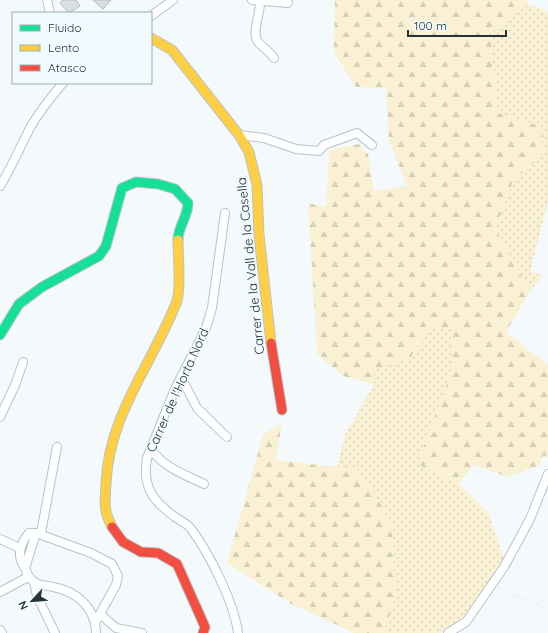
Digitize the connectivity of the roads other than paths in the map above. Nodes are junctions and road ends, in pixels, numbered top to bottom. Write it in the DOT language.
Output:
graph roads {
  1 [pos="47,0"];
  2 [pos="173,0"];
  3 [pos="256,0"];
  4 [pos="288,3"];
  5 [pos="50,12"];
  6 [pos="152,15"];
  7 [pos="152,39"];
  8 [pos="274,58"];
  9 [pos="62,84"];
  10 [pos="239,135"];
  11 [pos="372,145"];
  12 [pos="0,186"];
  13 [pos="225,213"];
  14 [pos="0,335"];
  15 [pos="23,362"];
  16 [pos="181,377"];
  17 [pos="282,410"];
  18 [pos="0,417"];
  19 [pos="227,437"];
  20 [pos="57,446"];
  21 [pos="151,449"];
  22 [pos="548,474"];
  23 [pos="204,484"];
  24 [pos="39,533"];
  25 [pos="0,539"];
  26 [pos="20,548"];
  27 [pos="25,568"];
  28 [pos="31,580"];
  29 [pos="0,592"];
  30 [pos="98,618"];
  31 [pos="0,630"];
  32 [pos="122,630"];
  33 [pos="2,633"];
  34 [pos="55,633"];
  35 [pos="96,633"];
  36 [pos="111,633"];
  37 [pos="142,633"];
  38 [pos="203,633"];
  39 [pos="238,633"];
  40 [pos="448,633"];
  1 -- 5 [label="street"];
  2 -- 6 [label="street"];
  3 -- 4 [label="street"];
  3 -- 8 [label="street"];
  7 -- 10 [label="street, Carrer de la Vall de la Casella"];
  9 -- 12 [label="street"];
  10 -- 11 [label="street"];
  10 -- 17 [label="street, Carrer de la Vall de la Casella"];
  13 -- 16 [label="street, Carrer de l'Horta Nord"];
  14 -- 38 [label="street"];
  15 -- 18 [label="street"];
  16 -- 19 [label="street"];
  16 -- 21 [label="street, Carrer de l'Horta Nord"];
  20 -- 24 [label="street"];
  21 -- 23 [label="street"];
  21 -- 39 [label="street, Carrer de l'Horta Nord"];
  22 -- 40 [label="street"];
  24 -- 26 [label="street"];
  24 -- 27 [label="street"];
  24 -- 30 [label="street"];
  25 -- 26 [label="street"];
  26 -- 27 [label="street"];
  27 -- 28 [label="street"];
  28 -- 29 [label="street"];
  28 -- 30 [label="street"];
  28 -- 34 [label="street"];
  30 -- 32 [label="street"];
  30 -- 35 [label="street"];
  31 -- 33 [label="street"];
  32 -- 36 [label="street"];
  32 -- 37 [label="street"];
}
